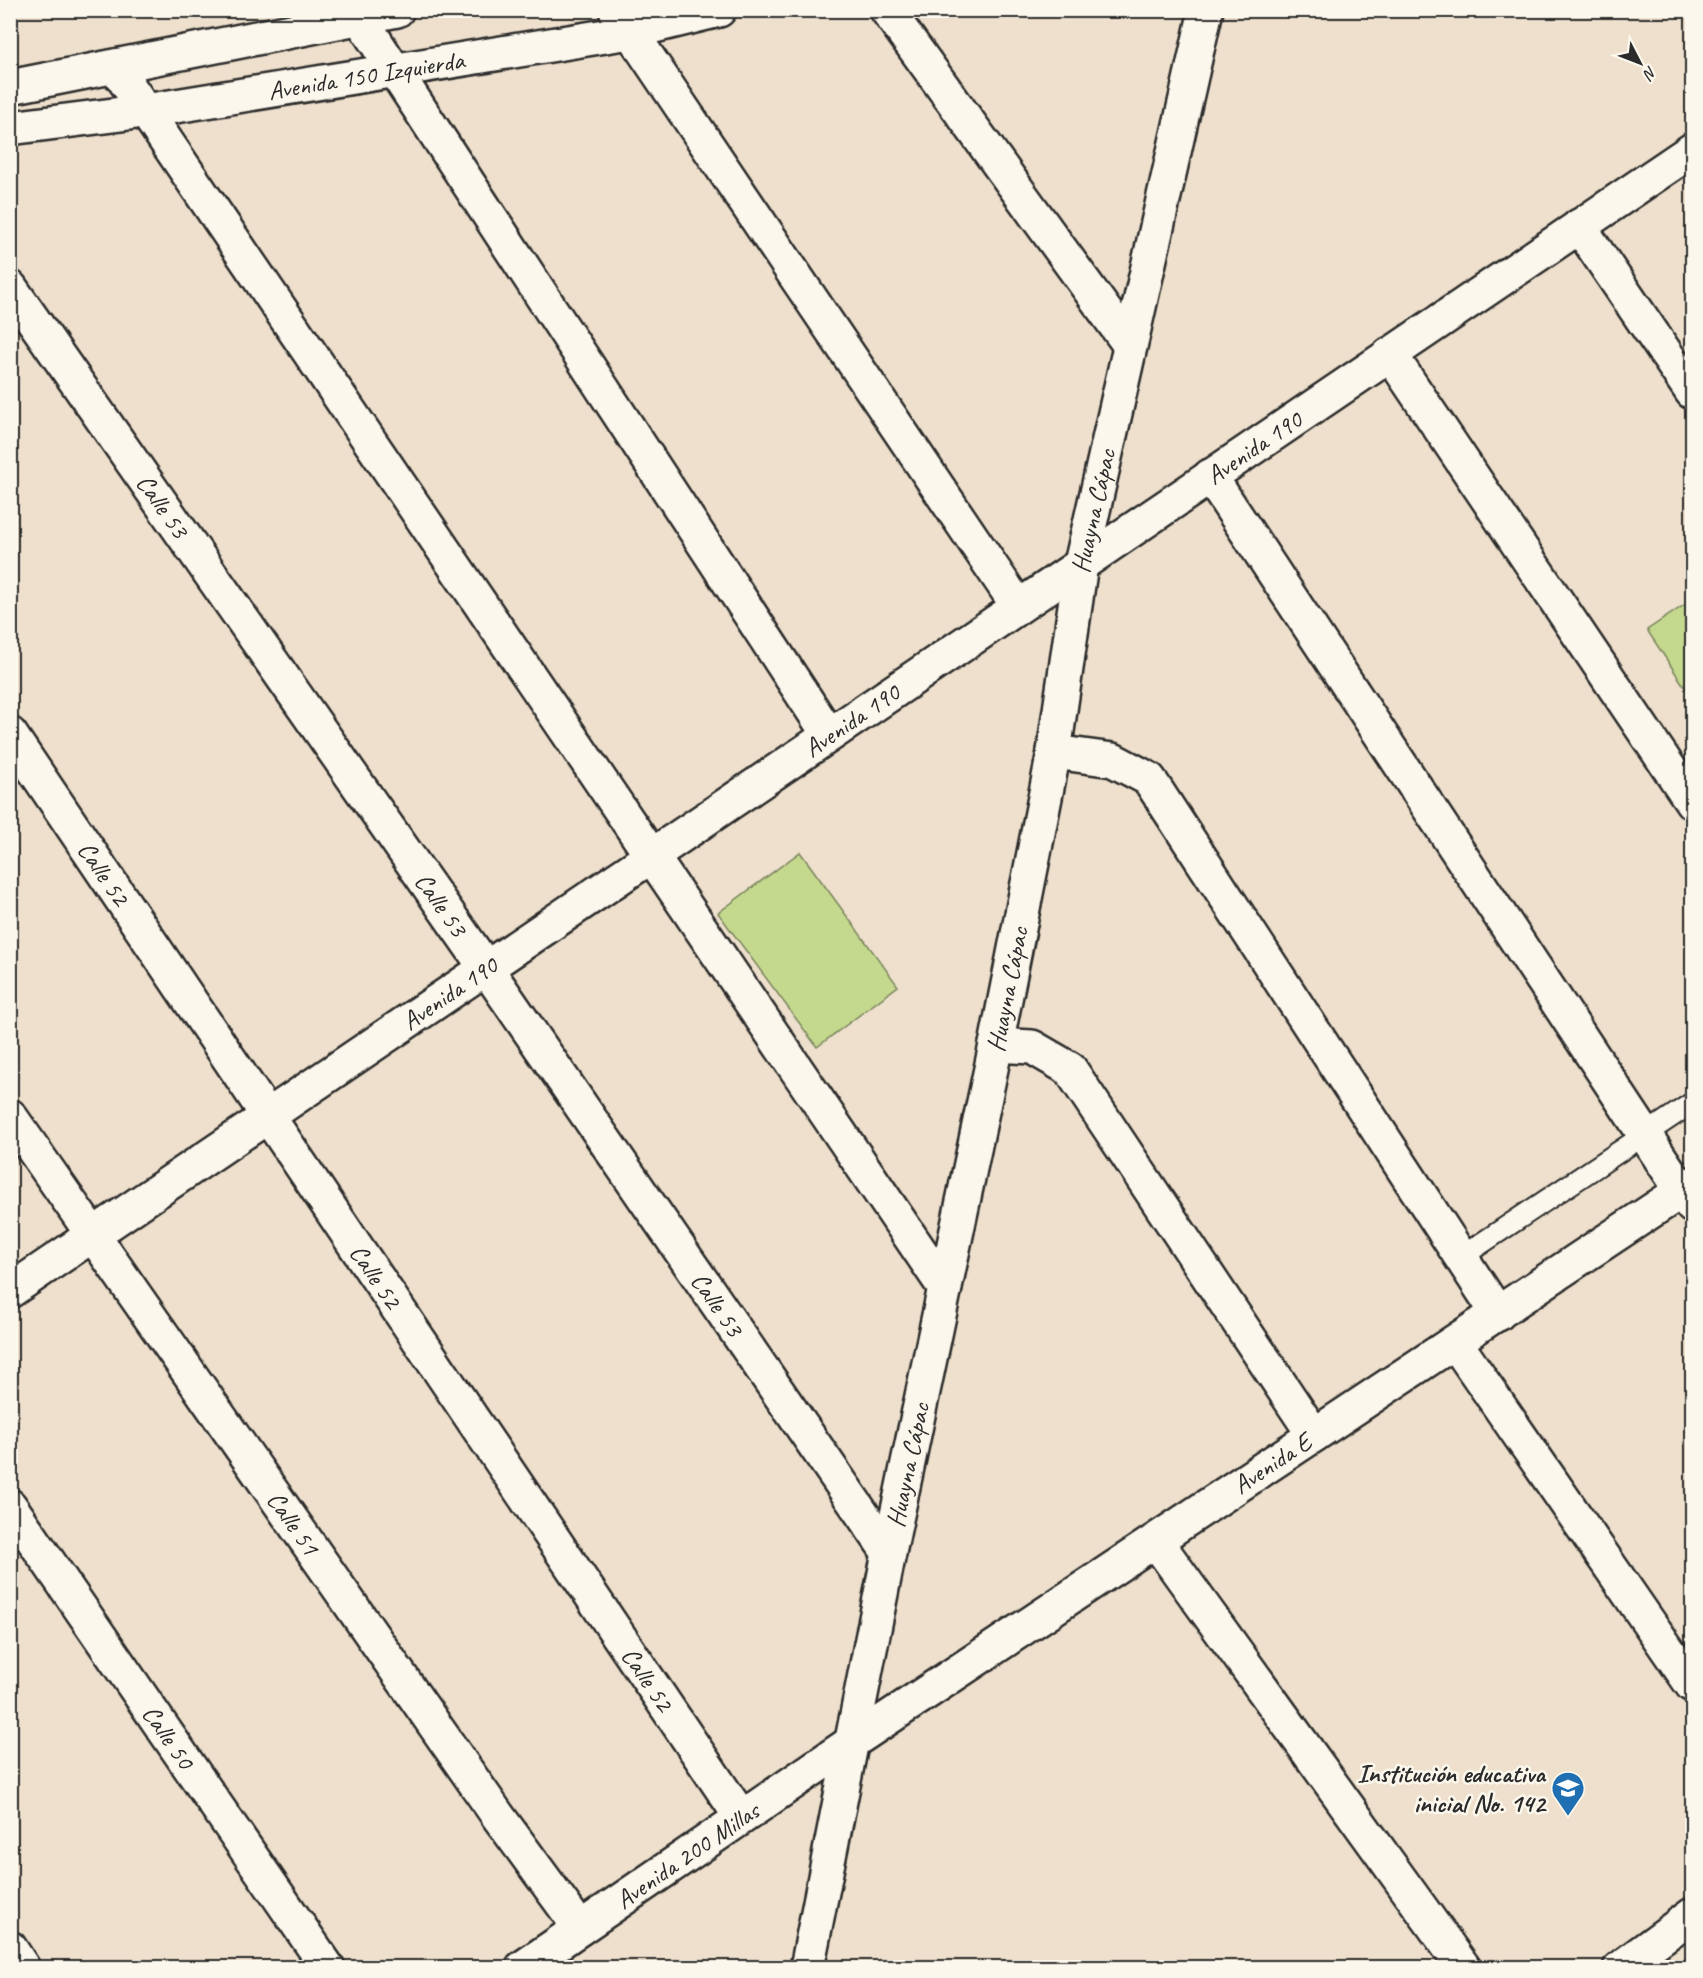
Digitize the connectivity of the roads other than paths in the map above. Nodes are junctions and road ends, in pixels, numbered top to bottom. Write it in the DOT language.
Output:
graph roads {
  1 [pos="396,10"];
  2 [pos="719,10"];
  3 [pos="887,10"];
  4 [pos="1206,10"];
  5 [pos="361,13"];
  6 [pos="623,21"];
  7 [pos="115,66"];
  8 [pos="393,69"];
  9 [pos="10,87"];
  10 [pos="145,111"];
  11 [pos="10,128"];
  12 [pos="1692,150"];
  13 [pos="1579,226"];
  14 [pos="10,287"];
  15 [pos="1129,344"];
  16 [pos="1390,354"];
  17 [pos="1692,392"];
  18 [pos="1210,476"];
  19 [pos="1081,564"];
  20 [pos="1018,606"];
  21 [pos="10,734"];
  22 [pos="829,735"];
  23 [pos="1054,752"];
  24 [pos="1692,802"];
  25 [pos="650,856"];
  26 [pos="486,968"];
  27 [pos="996,1045"];
  28 [pos="1692,1103"];
  29 [pos="267,1114"];
  30 [pos="10,1116"];
  31 [pos="1645,1134"];
  32 [pos="1689,1194"];
  33 [pos="94,1233"];
  34 [pos="1461,1257"];
  35 [pos="945,1288"];
  36 [pos="10,1290"];
  37 [pos="1498,1314"];
  38 [pos="1455,1342"];
  39 [pos="1314,1435"];
  40 [pos="10,1506"];
  41 [pos="1156,1541"];
  42 [pos="889,1553"];
  43 [pos="1692,1685"];
  44 [pos="852,1742"];
  45 [pos="741,1818"];
  46 [pos="1692,1915"];
  47 [pos="580,1928"];
  48 [pos="10,1948"];
  49 [pos="23,1968"];
  50 [pos="328,1968"];
  51 [pos="522,1968"];
  52 [pos="807,1968"];
  53 [pos="1464,1968"];
  54 [pos="1620,1968"];
  1 -- 5 [label="street, Avenida 150 Izquierda"];
  2 -- 6 [label="street, Avenida 150 Izquierda"];
  3 -- 15 [label="street"];
  4 -- 15 [label="street, Huayna Cápac"];
  5 -- 7 [label="street, Avenida 150 Izquierda"];
  5 -- 8 [label="street"];
  6 -- 8 [label="street, Avenida 150 Izquierda"];
  6 -- 20 [label="street"];
  7 -- 9 [label="street, Avenida 150 Izquierda"];
  7 -- 10 [label="street"];
  8 -- 10 [label="street, Avenida 150 Izquierda"];
  8 -- 22 [label="street"];
  10 -- 11 [label="street, Avenida 150 Izquierda"];
  10 -- 25 [label="street"];
  12 -- 13 [label="street, Avenida 190"];
  13 -- 16 [label="street, Avenida 190"];
  13 -- 17 [label="street"];
  14 -- 26 [label="street, Calle 53"];
  15 -- 19 [label="street, Huayna Cápac"];
  16 -- 18 [label="street, Avenida 190"];
  16 -- 24 [label="street"];
  18 -- 19 [label="street, Avenida 190"];
  18 -- 31 [label="street"];
  19 -- 20 [label="street, Avenida 190"];
  19 -- 23 [label="street, Huayna Cápac"];
  20 -- 22 [label="street, Avenida 190"];
  21 -- 29 [label="street, Calle 52"];
  22 -- 25 [label="street, Avenida 190"];
  23 -- 27 [label="street, Huayna Cápac"];
  23 -- 34 [label="street"];
  25 -- 26 [label="street, Avenida 190"];
  25 -- 35 [label="street"];
  26 -- 29 [label="street, Avenida 190"];
  26 -- 42 [label="street, Calle 53"];
  27 -- 35 [label="street, Huayna Cápac"];
  27 -- 39 [label="street"];
  28 -- 31 [label="lane"];
  29 -- 33 [label="street, Avenida 190"];
  29 -- 45 [label="street, Calle 52"];
  30 -- 33 [label="street, Calle 51"];
  31 -- 32 [label="street"];
  31 -- 34 [label="lane"];
  32 -- 37 [label="street, Avenida E"];
  33 -- 36 [label="street, Avenida 190"];
  33 -- 47 [label="street, Calle 51"];
  34 -- 37 [label="street"];
  35 -- 42 [label="street, Huayna Cápac"];
  37 -- 38 [label="street, Avenida E"];
  38 -- 39 [label="street, Avenida E"];
  38 -- 43 [label="street"];
  39 -- 41 [label="street, Avenida E"];
  40 -- 50 [label="street, Calle 50"];
  41 -- 44 [label="street, Avenida E"];
  41 -- 53 [label="street"];
  42 -- 44 [label="street, Huayna Cápac"];
  44 -- 45 [label="street, Avenida 200 Millas"];
  44 -- 52 [label="street, Huayna Cápac"];
  45 -- 47 [label="street, Avenida 200 Millas"];
  46 -- 54 [label="street"];
  47 -- 51 [label="street, Avenida 200 Millas"];
  48 -- 49 [label="street"];
}
